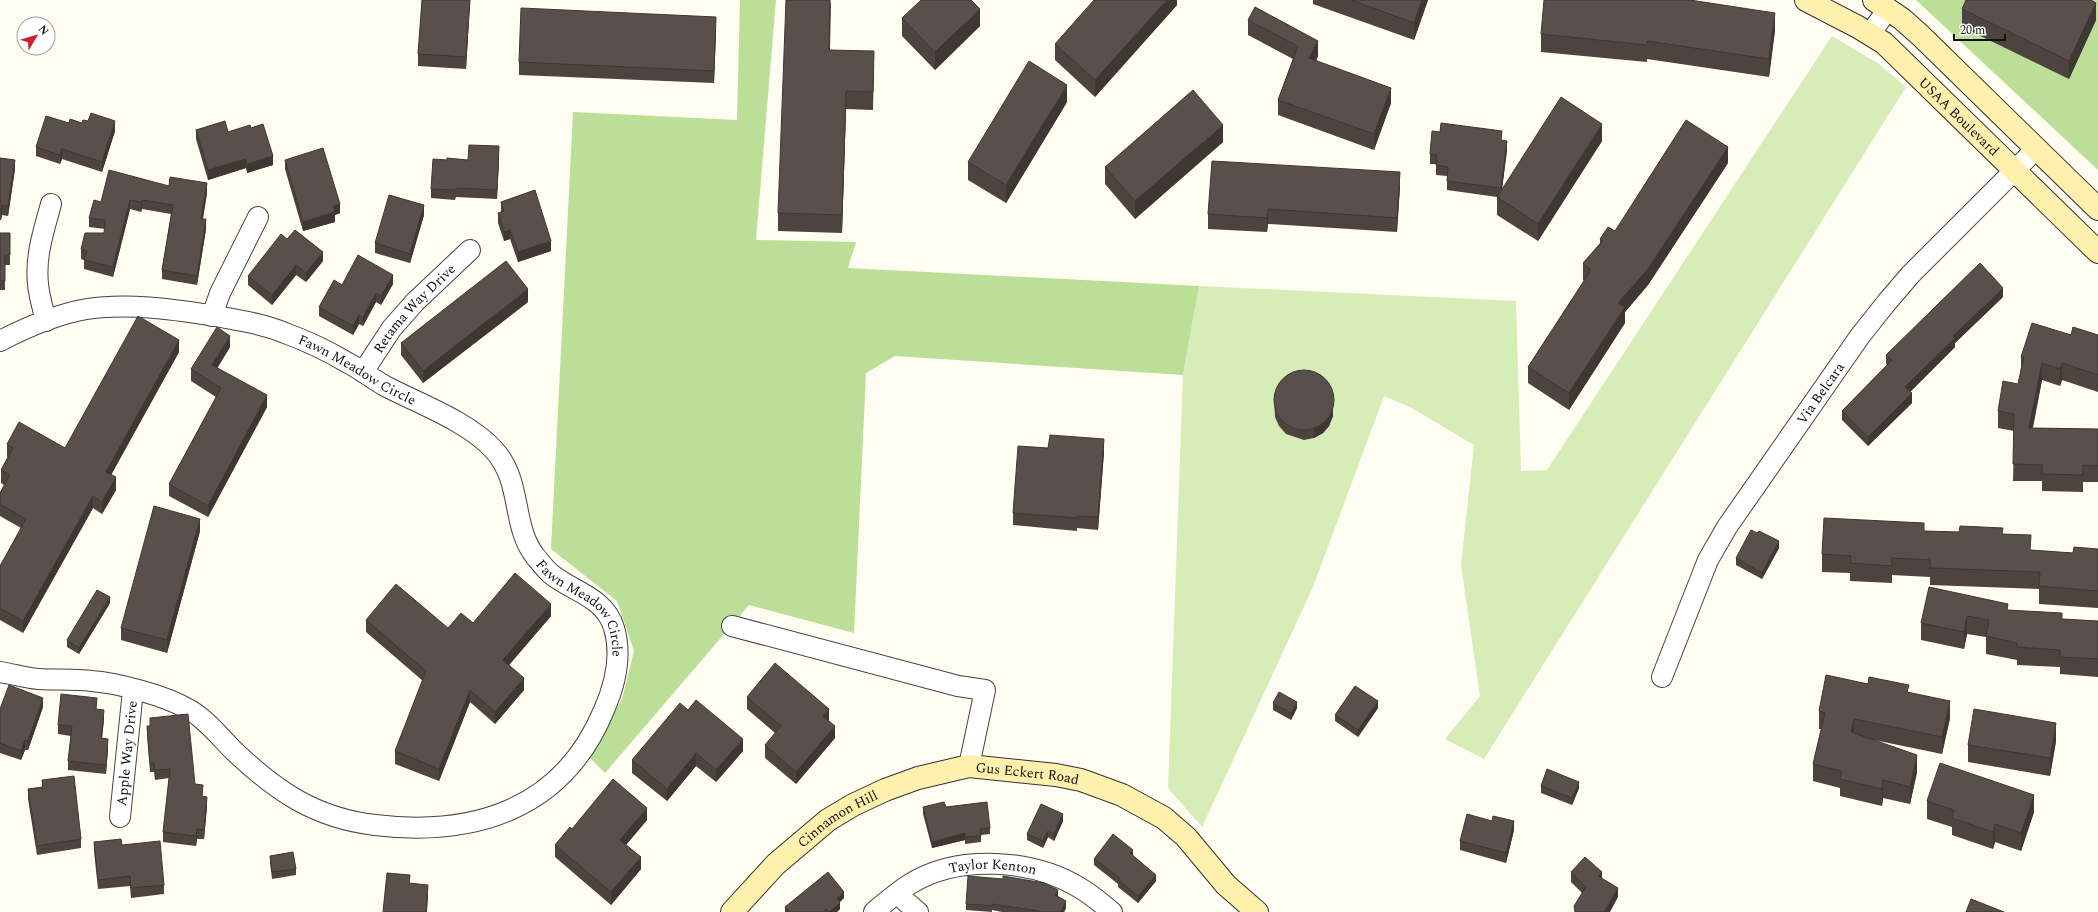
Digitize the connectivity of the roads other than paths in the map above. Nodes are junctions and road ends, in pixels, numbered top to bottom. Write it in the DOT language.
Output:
graph roads {
  1 [pos="1806,0"];
  2 [pos="1881,4"];
  3 [pos="1870,34"];
  4 [pos="2036,148"];
  5 [pos="2015,170"];
  6 [pos="51,204"];
  7 [pos="2098,209"];
  8 [pos="258,217"];
  9 [pos="470,250"];
  10 [pos="2098,252"];
  11 [pos="212,316"];
  12 [pos="46,321"];
  13 [pos="0,341"];
  14 [pos="363,372"];
  15 [pos="732,626"];
  16 [pos="0,672"];
  17 [pos="1662,677"];
  18 [pos="133,690"];
  19 [pos="969,766"];
  20 [pos="120,817"];
  21 [pos="897,894"];
  22 [pos="732,912"];
  23 [pos="874,912"];
  24 [pos="918,912"];
  25 [pos="1112,912"];
  26 [pos="1257,912"];
  1 -- 3 [label="street, USAA Boulevard"];
  2 -- 3 [label="street"];
  2 -- 4 [label="street"];
  3 -- 5 [label="street, USAA Boulevard"];
  4 -- 5 [label="street, Via Belcara"];
  4 -- 7 [label="street"];
  5 -- 10 [label="street, USAA Boulevard"];
  5 -- 17 [label="street, Via Belcara"];
  6 -- 12 [label="street"];
  8 -- 11 [label="street"];
  9 -- 14 [label="street, Retama Way Drive"];
  11 -- 12 [label="street, Fawn Meadow Circle"];
  11 -- 14 [label="street, Fawn Meadow Circle"];
  12 -- 13 [label="street, Fawn Meadow Circle"];
  14 -- 18 [label="street, Fawn Meadow Circle"];
  15 -- 19 [label="street, Gus Eckert Road"];
  16 -- 18 [label="street, Fawn Meadow Circle"];
  18 -- 20 [label="street, Apple Way Drive"];
  19 -- 22 [label="street, Cinnamon Hill"];
  19 -- 26 [label="street, Gus Eckert Road"];
  21 -- 23 [label="street, Taylor Kenton"];
  21 -- 24 [label="street"];
  21 -- 25 [label="street, Taylor Kenton"];
}
